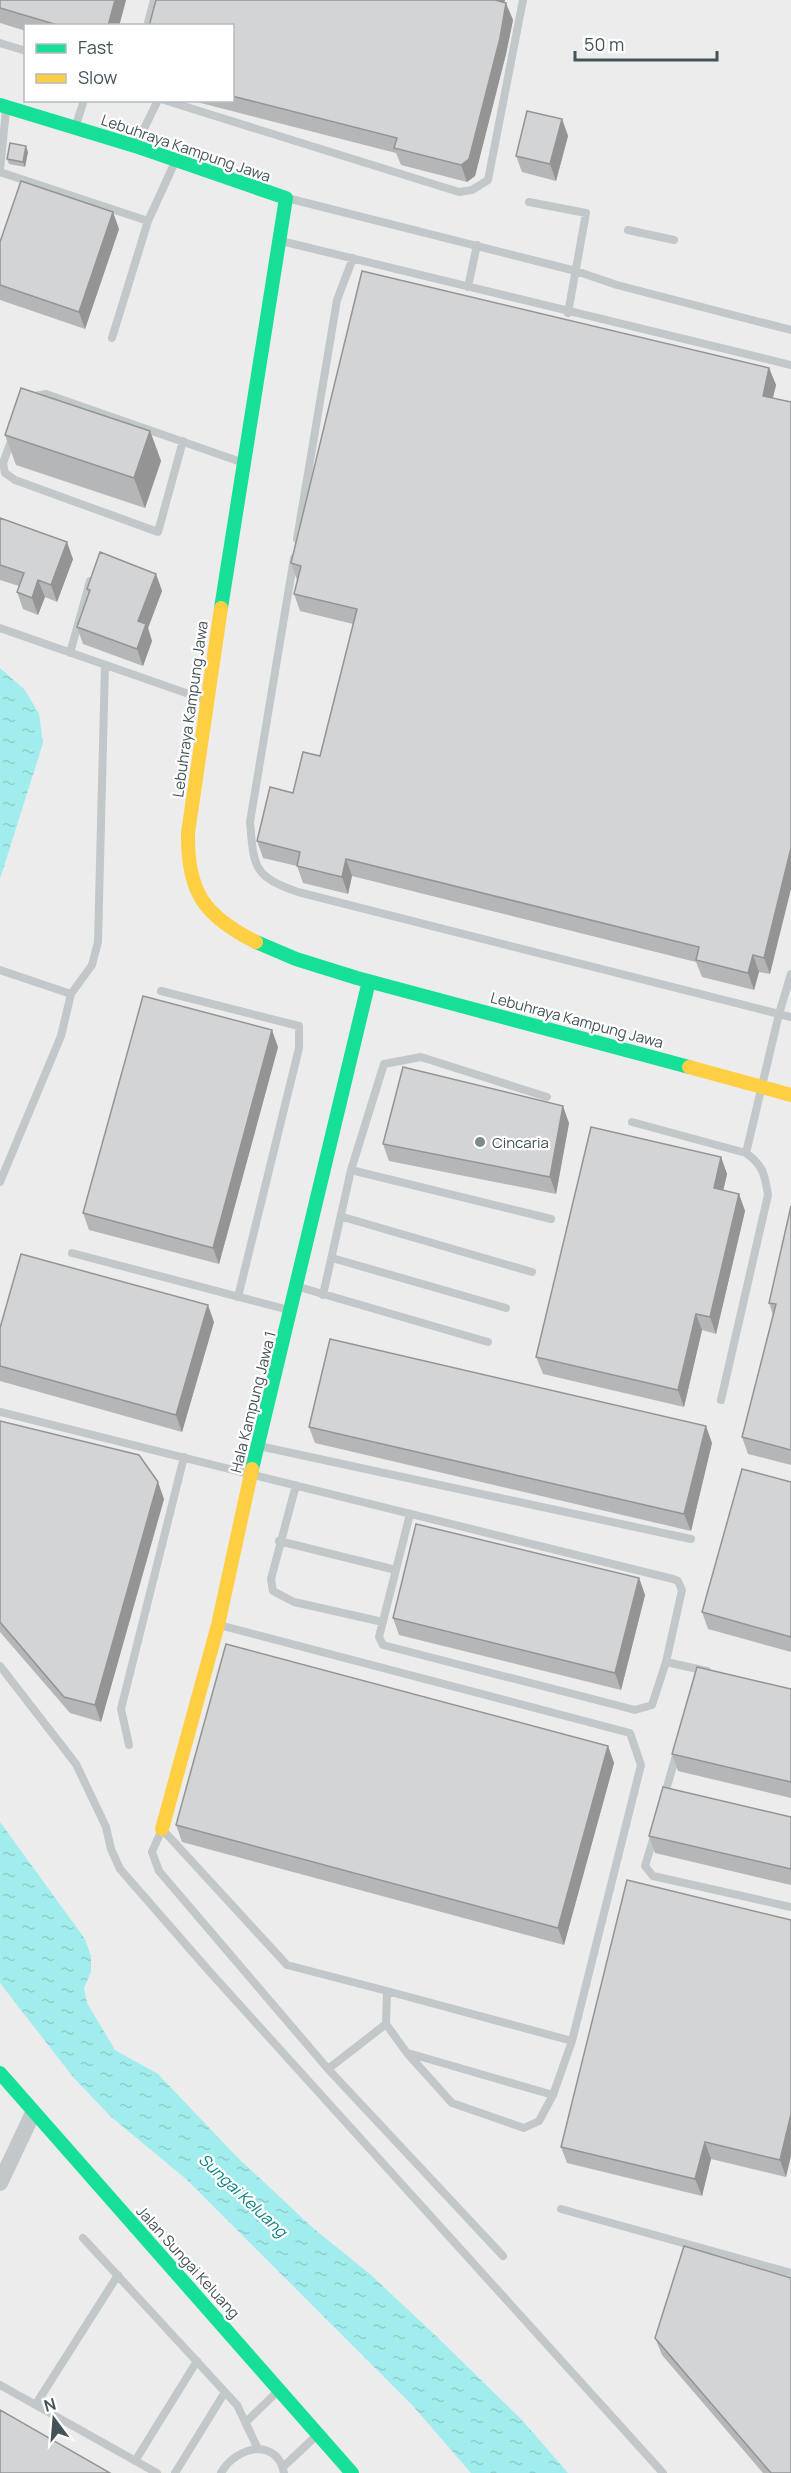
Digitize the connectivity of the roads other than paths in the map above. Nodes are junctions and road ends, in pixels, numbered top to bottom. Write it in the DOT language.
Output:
graph roads {
  1 [pos="154,0"];
  2 [pos="523,0"];
  3 [pos="148,24"];
  4 [pos="0,43"];
  5 [pos="24,50"];
  6 [pos="83,102"];
  7 [pos="157,102"];
  8 [pos="170,102"];
  9 [pos="3,106"];
  10 [pos="75,128"];
  11 [pos="135,146"];
  12 [pos="175,162"];
  13 [pos="0,171"];
  14 [pos="286,198"];
  15 [pos="529,202"];
  16 [pos="148,221"];
  17 [pos="628,230"];
  18 [pos="674,240"];
  19 [pos="279,241"];
  20 [pos="477,245"];
  21 [pos="353,258"];
  22 [pos="576,271"];
  23 [pos="468,287"];
  24 [pos="568,313"];
  25 [pos="791,330"];
  26 [pos="112,338"];
  27 [pos="791,365"];
  28 [pos="24,408"];
  29 [pos="16,430"];
  30 [pos="183,441"];
  31 [pos="243,462"];
  32 [pos="92,576"];
  33 [pos="0,628"];
  34 [pos="70,652"];
  35 [pos="105,665"];
  36 [pos="208,700"];
  37 [pos="0,970"];
  38 [pos="791,974"];
  39 [pos="369,981"];
  40 [pos="161,992"];
  41 [pos="71,994"];
  42 [pos="779,1014"];
  43 [pos="791,1017"];
  44 [pos="760,1087"];
  45 [pos="791,1095"];
  46 [pos="547,1097"];
  47 [pos="632,1122"];
  48 [pos="746,1153"];
  49 [pos="351,1170"];
  50 [pos="0,1182"];
  51 [pos="343,1216"];
  52 [pos="551,1219"];
  53 [pos="72,1253"];
  54 [pos="332,1258"];
  55 [pos="532,1272"];
  56 [pos="298,1287"];
  57 [pos="323,1295"];
  58 [pos="238,1296"];
  59 [pos="506,1308"];
  60 [pos="292,1311"];
  61 [pos="489,1342"];
  62 [pos="721,1400"];
  63 [pos="0,1412"];
  64 [pos="258,1446"];
  65 [pos="184,1457"];
  66 [pos="251,1473"];
  67 [pos="296,1485"];
  68 [pos="410,1514"];
  69 [pos="691,1539"];
  70 [pos="279,1541"];
  71 [pos="396,1570"];
  72 [pos="383,1622"];
  73 [pos="218,1625"];
  74 [pos="666,1662"];
  75 [pos="0,1666"];
  76 [pos="700,1670"];
  77 [pos="711,1672"];
  78 [pos="697,1681"];
  79 [pos="681,1739"];
  80 [pos="129,1745"];
  81 [pos="661,1808"];
  82 [pos="658,1820"];
  83 [pos="162,1829"];
  84 [pos="791,1907"];
  85 [pos="387,1991"];
  86 [pos="386,2024"];
  87 [pos="572,2042"];
  88 [pos="407,2053"];
  89 [pos="328,2069"];
  90 [pos="0,2073"];
  91 [pos="553,2095"];
  92 [pos="33,2113"];
  93 [pos="0,2183"];
  94 [pos="561,2209"];
  95 [pos="83,2238"];
  96 [pos="503,2256"];
  97 [pos="791,2273"];
  98 [pos="118,2275"];
  99 [pos="197,2361"];
  100 [pos="0,2385"];
  101 [pos="279,2390"];
  102 [pos="225,2392"];
  103 [pos="36,2404"];
  104 [pos="246,2422"];
  105 [pos="319,2434"];
  106 [pos="258,2449"];
  107 [pos="135,2461"];
  108 [pos="284,2470"];
  109 [pos="157,2473"];
  110 [pos="175,2473"];
  111 [pos="221,2473"];
  112 [pos="352,2473"];
  113 [pos="663,2473"];
  1 -- 3 [label="lane"];
  2 -- 8 [label="lane"];
  4 -- 5 [label="lane"];
  6 -- 10 [label="lane"];
  7 -- 11 [label="lane"];
  9 -- 10 [label="street, Lebuhraya Kampung Jawa"];
  9 -- 13 [label="lane"];
  10 -- 11 [label="street, Lebuhraya Kampung Jawa"];
  11 -- 12 [label="street, Lebuhraya Kampung Jawa"];
  12 -- 14 [label="street, Lebuhraya Kampung Jawa"];
  12 -- 16 [label="lane"];
  13 -- 16 [label="lane"];
  14 -- 19 [label="street, Lebuhraya Kampung Jawa"];
  14 -- 20 [label="lane"];
  15 -- 22 [label="lane"];
  16 -- 26 [label="lane"];
  17 -- 18 [label="lane"];
  19 -- 21 [label="lane"];
  19 -- 31 [label="street, Lebuhraya Kampung Jawa"];
  20 -- 22 [label="lane"];
  20 -- 23 [label="lane"];
  21 -- 23 [label="lane"];
  21 -- 42 [label="lane"];
  22 -- 24 [label="lane"];
  22 -- 25 [label="lane"];
  23 -- 24 [label="lane"];
  24 -- 27 [label="lane"];
  28 -- 30 [label="lane"];
  29 -- 30 [label="lane"];
  30 -- 31 [label="lane"];
  31 -- 36 [label="street, Lebuhraya Kampung Jawa"];
  32 -- 34 [label="lane"];
  33 -- 34 [label="lane"];
  34 -- 35 [label="lane"];
  35 -- 36 [label="lane"];
  35 -- 41 [label="lane"];
  36 -- 39 [label="street, Lebuhraya Kampung Jawa"];
  37 -- 41 [label="lane"];
  38 -- 42 [label="lane"];
  39 -- 44 [label="street, Lebuhraya Kampung Jawa"];
  39 -- 56 [label="street, Hala Kampung Jawa 1"];
  40 -- 58 [label="lane"];
  41 -- 50 [label="lane"];
  42 -- 43 [label="lane"];
  42 -- 44 [label="lane"];
  44 -- 45 [label="street, Lebuhraya Kampung Jawa"];
  44 -- 48 [label="lane"];
  46 -- 49 [label="lane"];
  47 -- 48 [label="lane"];
  48 -- 62 [label="lane"];
  49 -- 51 [label="lane"];
  49 -- 52 [label="lane"];
  51 -- 54 [label="lane"];
  51 -- 55 [label="lane"];
  53 -- 58 [label="lane"];
  54 -- 57 [label="lane"];
  54 -- 59 [label="lane"];
  56 -- 57 [label="lane"];
  56 -- 60 [label="street, Hala Kampung Jawa 1"];
  57 -- 61 [label="lane"];
  58 -- 60 [label="lane"];
  60 -- 64 [label="street, Hala Kampung Jawa 1"];
  63 -- 65 [label="lane"];
  64 -- 66 [label="street, Hala Kampung Jawa 1"];
  64 -- 69 [label="lane"];
  65 -- 66 [label="lane"];
  65 -- 80 [label="lane"];
  66 -- 67 [label="lane"];
  66 -- 73 [label="street, Hala Kampung Jawa 1"];
  67 -- 68 [label="lane"];
  67 -- 70 [label="lane"];
  68 -- 71 [label="lane"];
  68 -- 74 [label="lane"];
  70 -- 71 [label="lane"];
  70 -- 72 [label="lane"];
  71 -- 72 [label="lane"];
  72 -- 74 [label="lane"];
  73 -- 83 [label="street, Hala Kampung Jawa 1"];
  73 -- 87 [label="lane"];
  74 -- 76 [label="lane"];
  75 -- 113 [label="lane"];
  76 -- 77 [label="lane"];
  76 -- 78 [label="lane"];
  79 -- 81 [label="lane"];
  82 -- 84 [label="lane"];
  83 -- 85 [label="lane"];
  83 -- 89 [label="lane"];
  85 -- 86 [label="lane"];
  85 -- 87 [label="lane"];
  86 -- 88 [label="lane"];
  86 -- 89 [label="lane"];
  87 -- 91 [label="lane"];
  88 -- 91 [label="lane"];
  88 -- 91 [label="lane"];
  89 -- 96 [label="lane"];
  90 -- 92 [label="street, Jalan Sungai Keluang"];
  92 -- 93 [label="street"];
  92 -- 101 [label="street, Jalan Sungai Keluang"];
  94 -- 97 [label="lane"];
  95 -- 98 [label="lane"];
  98 -- 99 [label="lane"];
  98 -- 103 [label="lane"];
  99 -- 102 [label="lane"];
  99 -- 107 [label="lane"];
  100 -- 103 [label="lane"];
  101 -- 104 [label="lane"];
  101 -- 105 [label="street, Jalan Sungai Keluang"];
  102 -- 104 [label="lane"];
  102 -- 110 [label="lane"];
  103 -- 107 [label="lane"];
  104 -- 106 [label="lane"];
  105 -- 108 [label="lane"];
  105 -- 112 [label="street, Jalan Sungai Keluang"];
  106 -- 108 [label="lane"];
  106 -- 111 [label="lane"];
  107 -- 109 [label="lane"];
}
